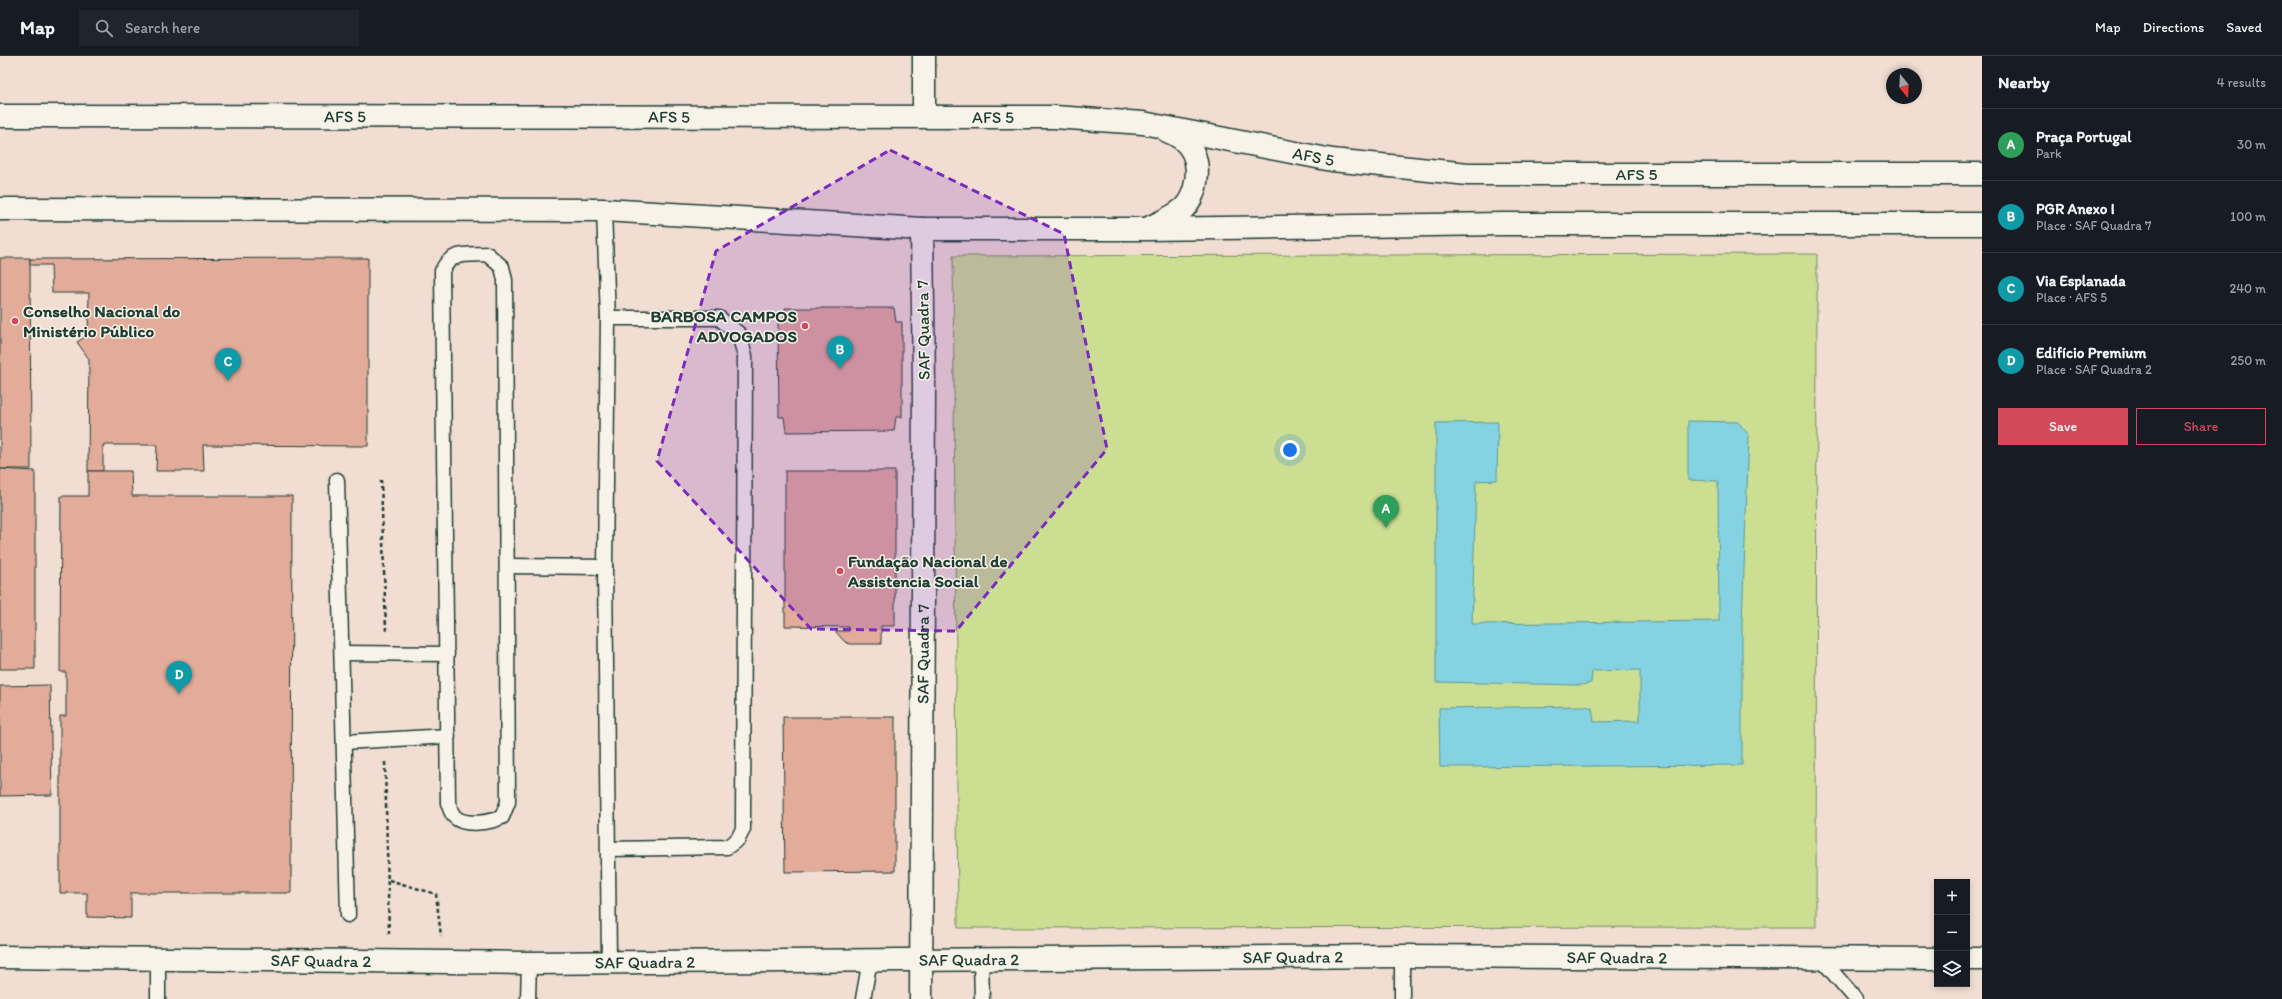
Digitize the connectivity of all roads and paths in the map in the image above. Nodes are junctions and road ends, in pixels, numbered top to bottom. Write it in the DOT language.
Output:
graph roads {
  1 [pos="924,56"];
  2 [pos="0,116"];
  3 [pos="924,116"];
  4 [pos="1143,123"];
  5 [pos="1982,174"];
  6 [pos="0,209"];
  7 [pos="604,210"];
  8 [pos="1982,224"];
  9 [pos="922,229"];
  10 [pos="1146,229"];
  11 [pos="608,318"];
  12 [pos="337,480"];
  13 [pos="381,480"];
  14 [pos="508,566"];
  15 [pos="605,567"];
  16 [pos="342,653"];
  17 [pos="386,654"];
  18 [pos="447,654"];
  19 [pos="448,736"];
  20 [pos="384,740"];
  21 [pos="344,742"];
  22 [pos="609,849"];
  23 [pos="388,880"];
  24 [pos="348,916"];
  25 [pos="390,925"];
  26 [pos="441,939"];
  27 [pos="1402,956"];
  28 [pos="0,957"];
  29 [pos="158,958"];
  30 [pos="922,959"];
  31 [pos="981,959"];
  32 [pos="1934,959"];
  33 [pos="1970,959"];
  34 [pos="1982,959"];
  35 [pos="870,960"];
  36 [pos="1822,960"];
  37 [pos="608,962"];
  38 [pos="529,963"];
  39 [pos="158,999"];
  40 [pos="528,999"];
  41 [pos="863,999"];
  42 [pos="921,999"];
  43 [pos="982,999"];
  44 [pos="1402,999"];
  45 [pos="1856,999"];
  1 -- 3 [label="main road"];
  2 -- 3 [label="main road, AFS 5"];
  3 -- 4 [label="main road, AFS 5"];
  4 -- 5 [label="main road, AFS 5"];
  4 -- 10 [label="main road"];
  6 -- 7 [label="main road"];
  7 -- 9 [label="main road"];
  7 -- 11 [label="lane"];
  8 -- 10 [label="main road"];
  9 -- 10 [label="main road"];
  9 -- 30 [label="main road, SAF Quadra 7"];
  11 -- 15 [label="lane"];
  11 -- 22 [label="lane"];
  12 -- 16 [label="lane"];
  13 -- 17 [label="path"];
  14 -- 15 [label="lane"];
  14 -- 18 [label="lane"];
  14 -- 19 [label="lane"];
  15 -- 22 [label="lane"];
  16 -- 17 [label="lane"];
  16 -- 21 [label="lane"];
  17 -- 18 [label="lane"];
  18 -- 19 [label="lane"];
  19 -- 20 [label="lane"];
  20 -- 21 [label="lane"];
  20 -- 23 [label="path"];
  21 -- 24 [label="lane"];
  22 -- 37 [label="lane"];
  23 -- 25 [label="path"];
  23 -- 26 [label="path"];
  27 -- 31 [label="main road, SAF Quadra 2"];
  27 -- 36 [label="main road, SAF Quadra 2"];
  27 -- 44 [label="lane"];
  28 -- 29 [label="main road, SAF Quadra 2"];
  29 -- 38 [label="main road, SAF Quadra 2"];
  29 -- 39 [label="lane"];
  30 -- 31 [label="main road, SAF Quadra 2"];
  30 -- 35 [label="main road, SAF Quadra 2"];
  30 -- 42 [label="main road, SAF Quadra 7"];
  31 -- 43 [label="lane"];
  32 -- 36 [label="main road, SAF Quadra 2"];
  33 -- 34 [label="main road"];
  35 -- 37 [label="main road, SAF Quadra 2"];
  35 -- 41 [label="lane"];
  36 -- 45 [label="lane"];
  37 -- 38 [label="main road, SAF Quadra 2"];
  38 -- 40 [label="lane"];
}
